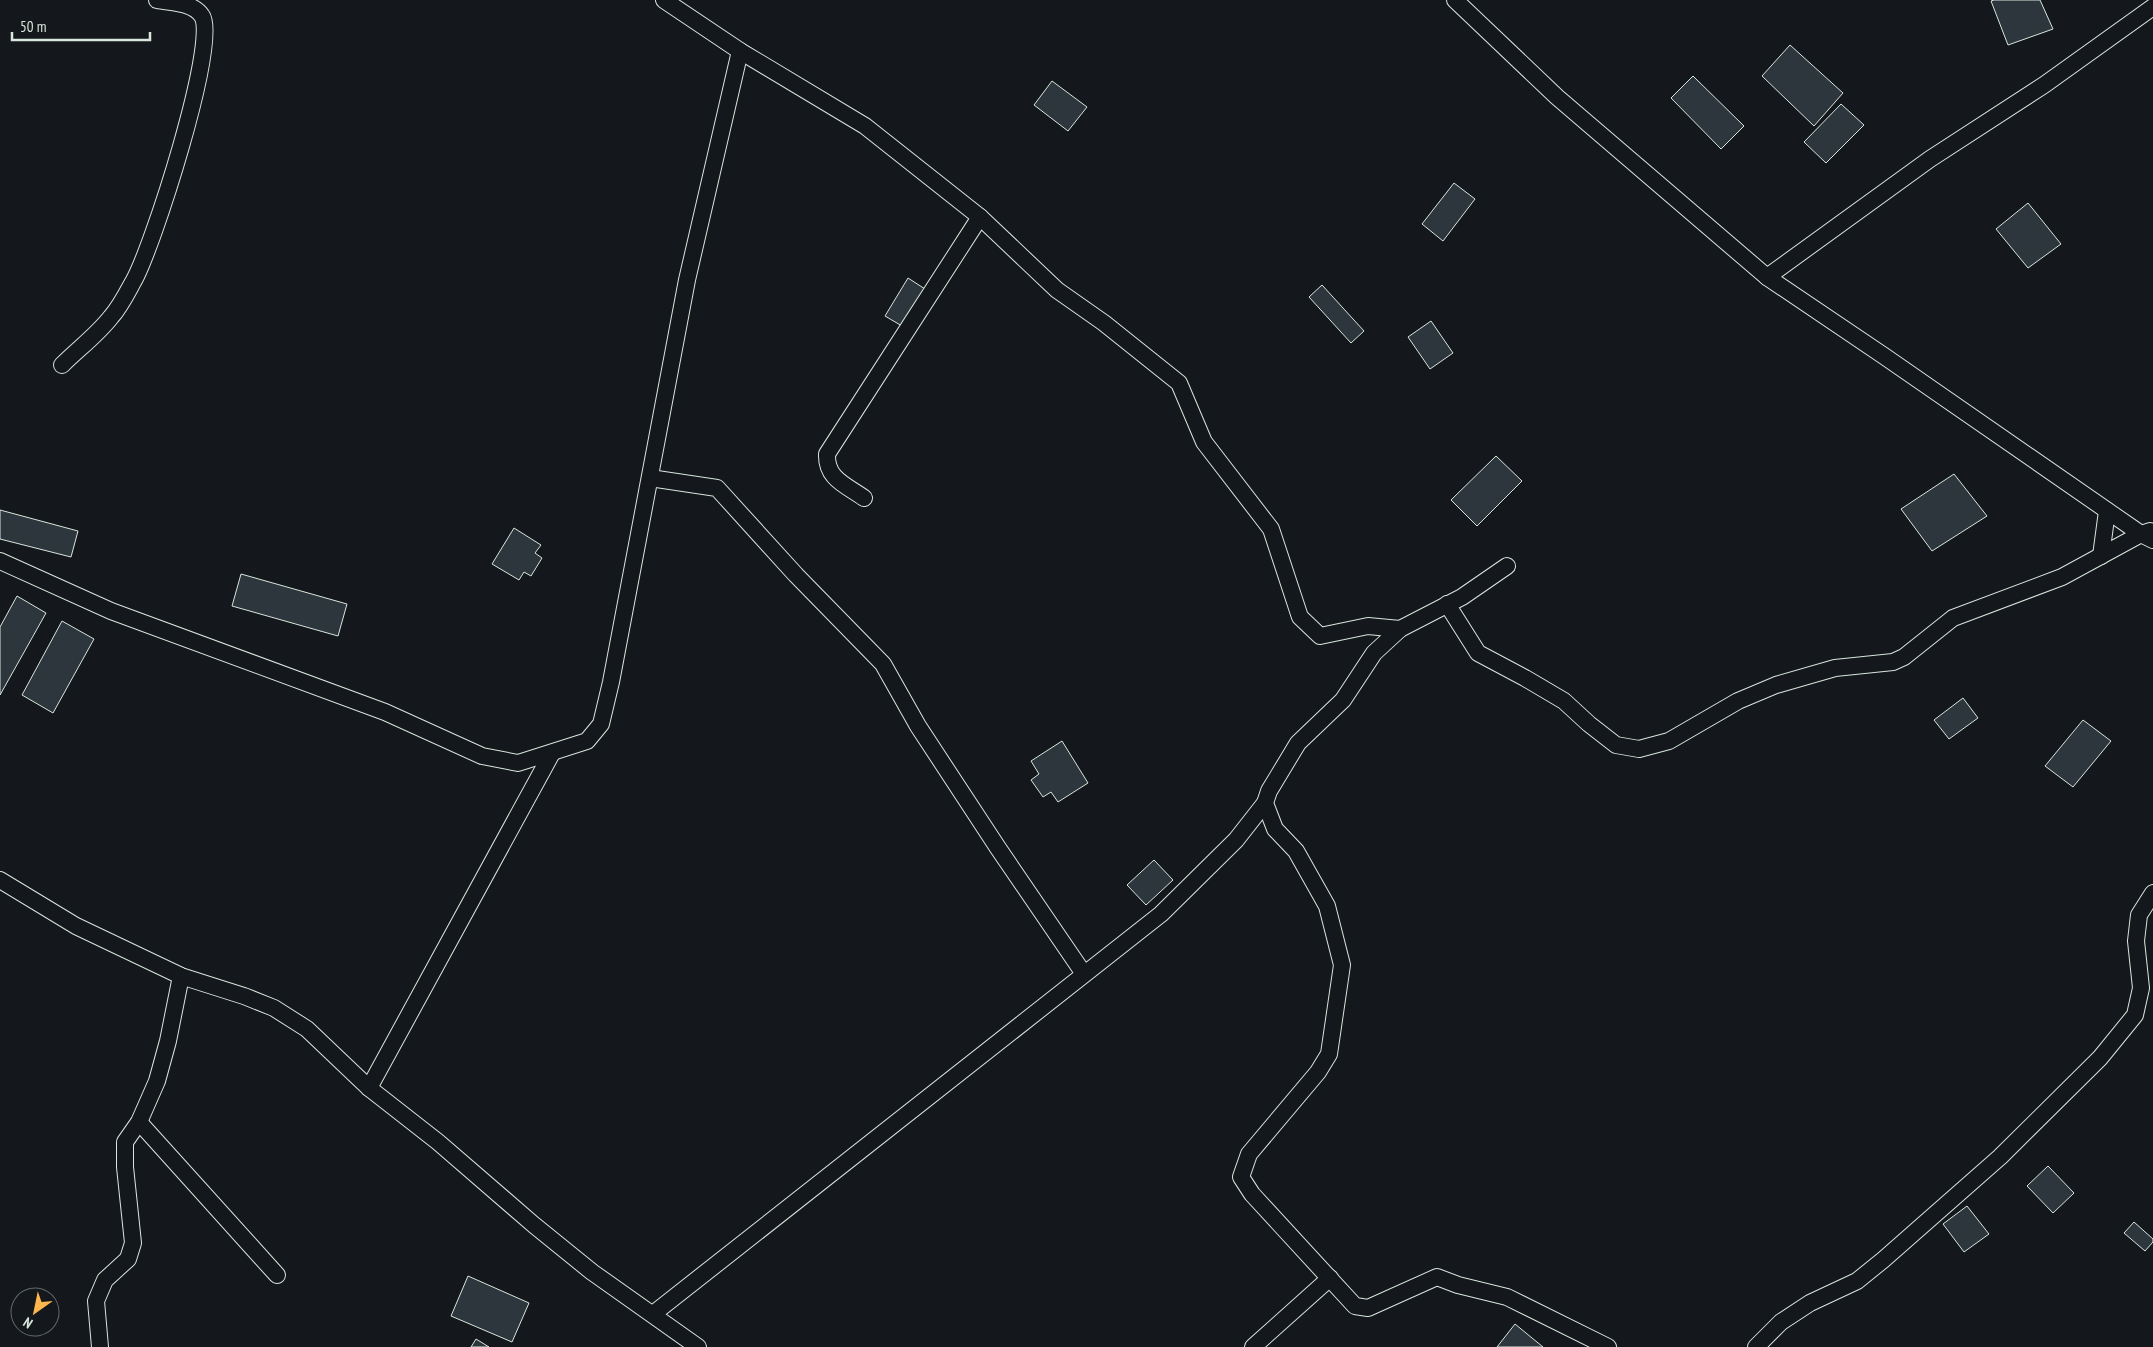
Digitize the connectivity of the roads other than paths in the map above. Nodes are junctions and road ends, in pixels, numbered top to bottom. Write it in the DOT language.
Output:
graph roads {
  1 [pos="157,0"];
  2 [pos="664,0"];
  3 [pos="1454,0"];
  4 [pos="2153,7"];
  5 [pos="740,51"];
  6 [pos="980,217"];
  7 [pos="1767,277"];
  8 [pos="62,365"];
  9 [pos="650,478"];
  10 [pos="864,498"];
  11 [pos="2107,510"];
  12 [pos="2149,535"];
  13 [pos="2101,556"];
  14 [pos="0,562"];
  15 [pos="1507,566"];
  16 [pos="1447,604"];
  17 [pos="1368,626"];
  18 [pos="1400,629"];
  19 [pos="1374,652"];
  20 [pos="552,753"];
  21 [pos="1265,803"];
  22 [pos="0,880"];
  23 [pos="2153,893"];
  24 [pos="1084,974"];
  25 [pos="181,976"];
  26 [pos="369,1088"];
  27 [pos="139,1122"];
  28 [pos="278,1275"];
  29 [pos="1330,1278"];
  30 [pos="653,1314"];
  31 [pos="100,1347"];
  32 [pos="698,1347"];
  33 [pos="1252,1347"];
  34 [pos="1608,1347"];
  35 [pos="1756,1347"];
  1 -- 8 [label="street"];
  2 -- 5 [label="street"];
  3 -- 7 [label="street"];
  4 -- 7 [label="street"];
  5 -- 6 [label="street"];
  5 -- 9 [label="street"];
  6 -- 10 [label="street"];
  6 -- 17 [label="street"];
  7 -- 11 [label="street"];
  9 -- 20 [label="street"];
  9 -- 24 [label="street"];
  11 -- 12 [label="street"];
  11 -- 13 [label="street"];
  12 -- 13 [label="street"];
  13 -- 16 [label="street"];
  14 -- 20 [label="street"];
  15 -- 16 [label="street"];
  16 -- 18 [label="street"];
  17 -- 18 [label="street"];
  17 -- 19 [label="street"];
  18 -- 19 [label="street"];
  19 -- 21 [label="street"];
  20 -- 26 [label="street"];
  21 -- 24 [label="street"];
  21 -- 29 [label="street"];
  22 -- 25 [label="street"];
  23 -- 35 [label="street"];
  24 -- 30 [label="street"];
  25 -- 26 [label="street"];
  25 -- 27 [label="street"];
  26 -- 30 [label="street"];
  27 -- 28 [label="street"];
  27 -- 31 [label="street"];
  29 -- 33 [label="street"];
  29 -- 34 [label="street"];
  30 -- 32 [label="street"];
}
